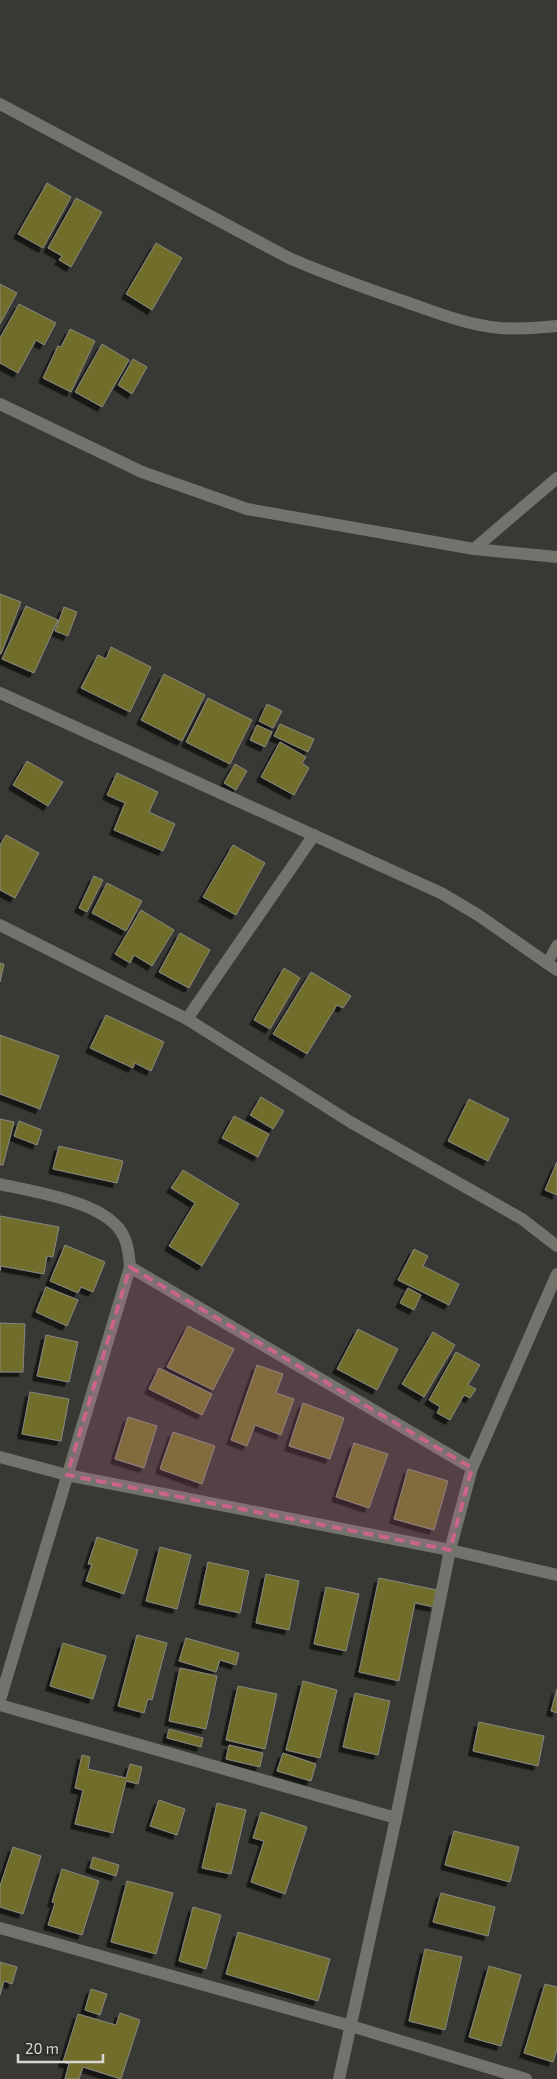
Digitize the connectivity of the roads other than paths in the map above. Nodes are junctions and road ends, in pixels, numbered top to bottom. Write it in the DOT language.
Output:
graph roads {
  1 [pos="0,104"];
  2 [pos="557,326"];
  3 [pos="0,404"];
  4 [pos="557,478"];
  5 [pos="474,549"];
  6 [pos="557,557"];
  7 [pos="0,693"];
  8 [pos="314,835"];
  9 [pos="0,926"];
  10 [pos="557,945"];
  11 [pos="552,967"];
  12 [pos="187,1019"];
  13 [pos="0,1184"];
  14 [pos="557,1246"];
  15 [pos="130,1268"];
  16 [pos="557,1274"];
  17 [pos="0,1456"];
  18 [pos="472,1468"];
  19 [pos="67,1475"];
  20 [pos="450,1550"];
  21 [pos="557,1575"];
  22 [pos="0,1700"];
  23 [pos="0,1705"];
  24 [pos="396,1818"];
  25 [pos="0,1928"];
  26 [pos="351,2026"];
  27 [pos="339,2079"];
  28 [pos="526,2079"];
  1 -- 2 [label="street"];
  3 -- 5 [label="street"];
  4 -- 5 [label="street"];
  5 -- 6 [label="street"];
  7 -- 8 [label="street"];
  8 -- 11 [label="street"];
  8 -- 12 [label="street"];
  9 -- 12 [label="street"];
  10 -- 11 [label="lane"];
  12 -- 14 [label="street"];
  13 -- 15 [label="street"];
  15 -- 18 [label="street"];
  15 -- 19 [label="street"];
  16 -- 18 [label="street"];
  17 -- 19 [label="street"];
  18 -- 20 [label="street"];
  19 -- 20 [label="street"];
  19 -- 22 [label="street"];
  20 -- 21 [label="street"];
  20 -- 24 [label="street"];
  23 -- 24 [label="street"];
  24 -- 26 [label="street"];
  25 -- 26 [label="street"];
  26 -- 27 [label="street"];
  26 -- 28 [label="street"];
}
